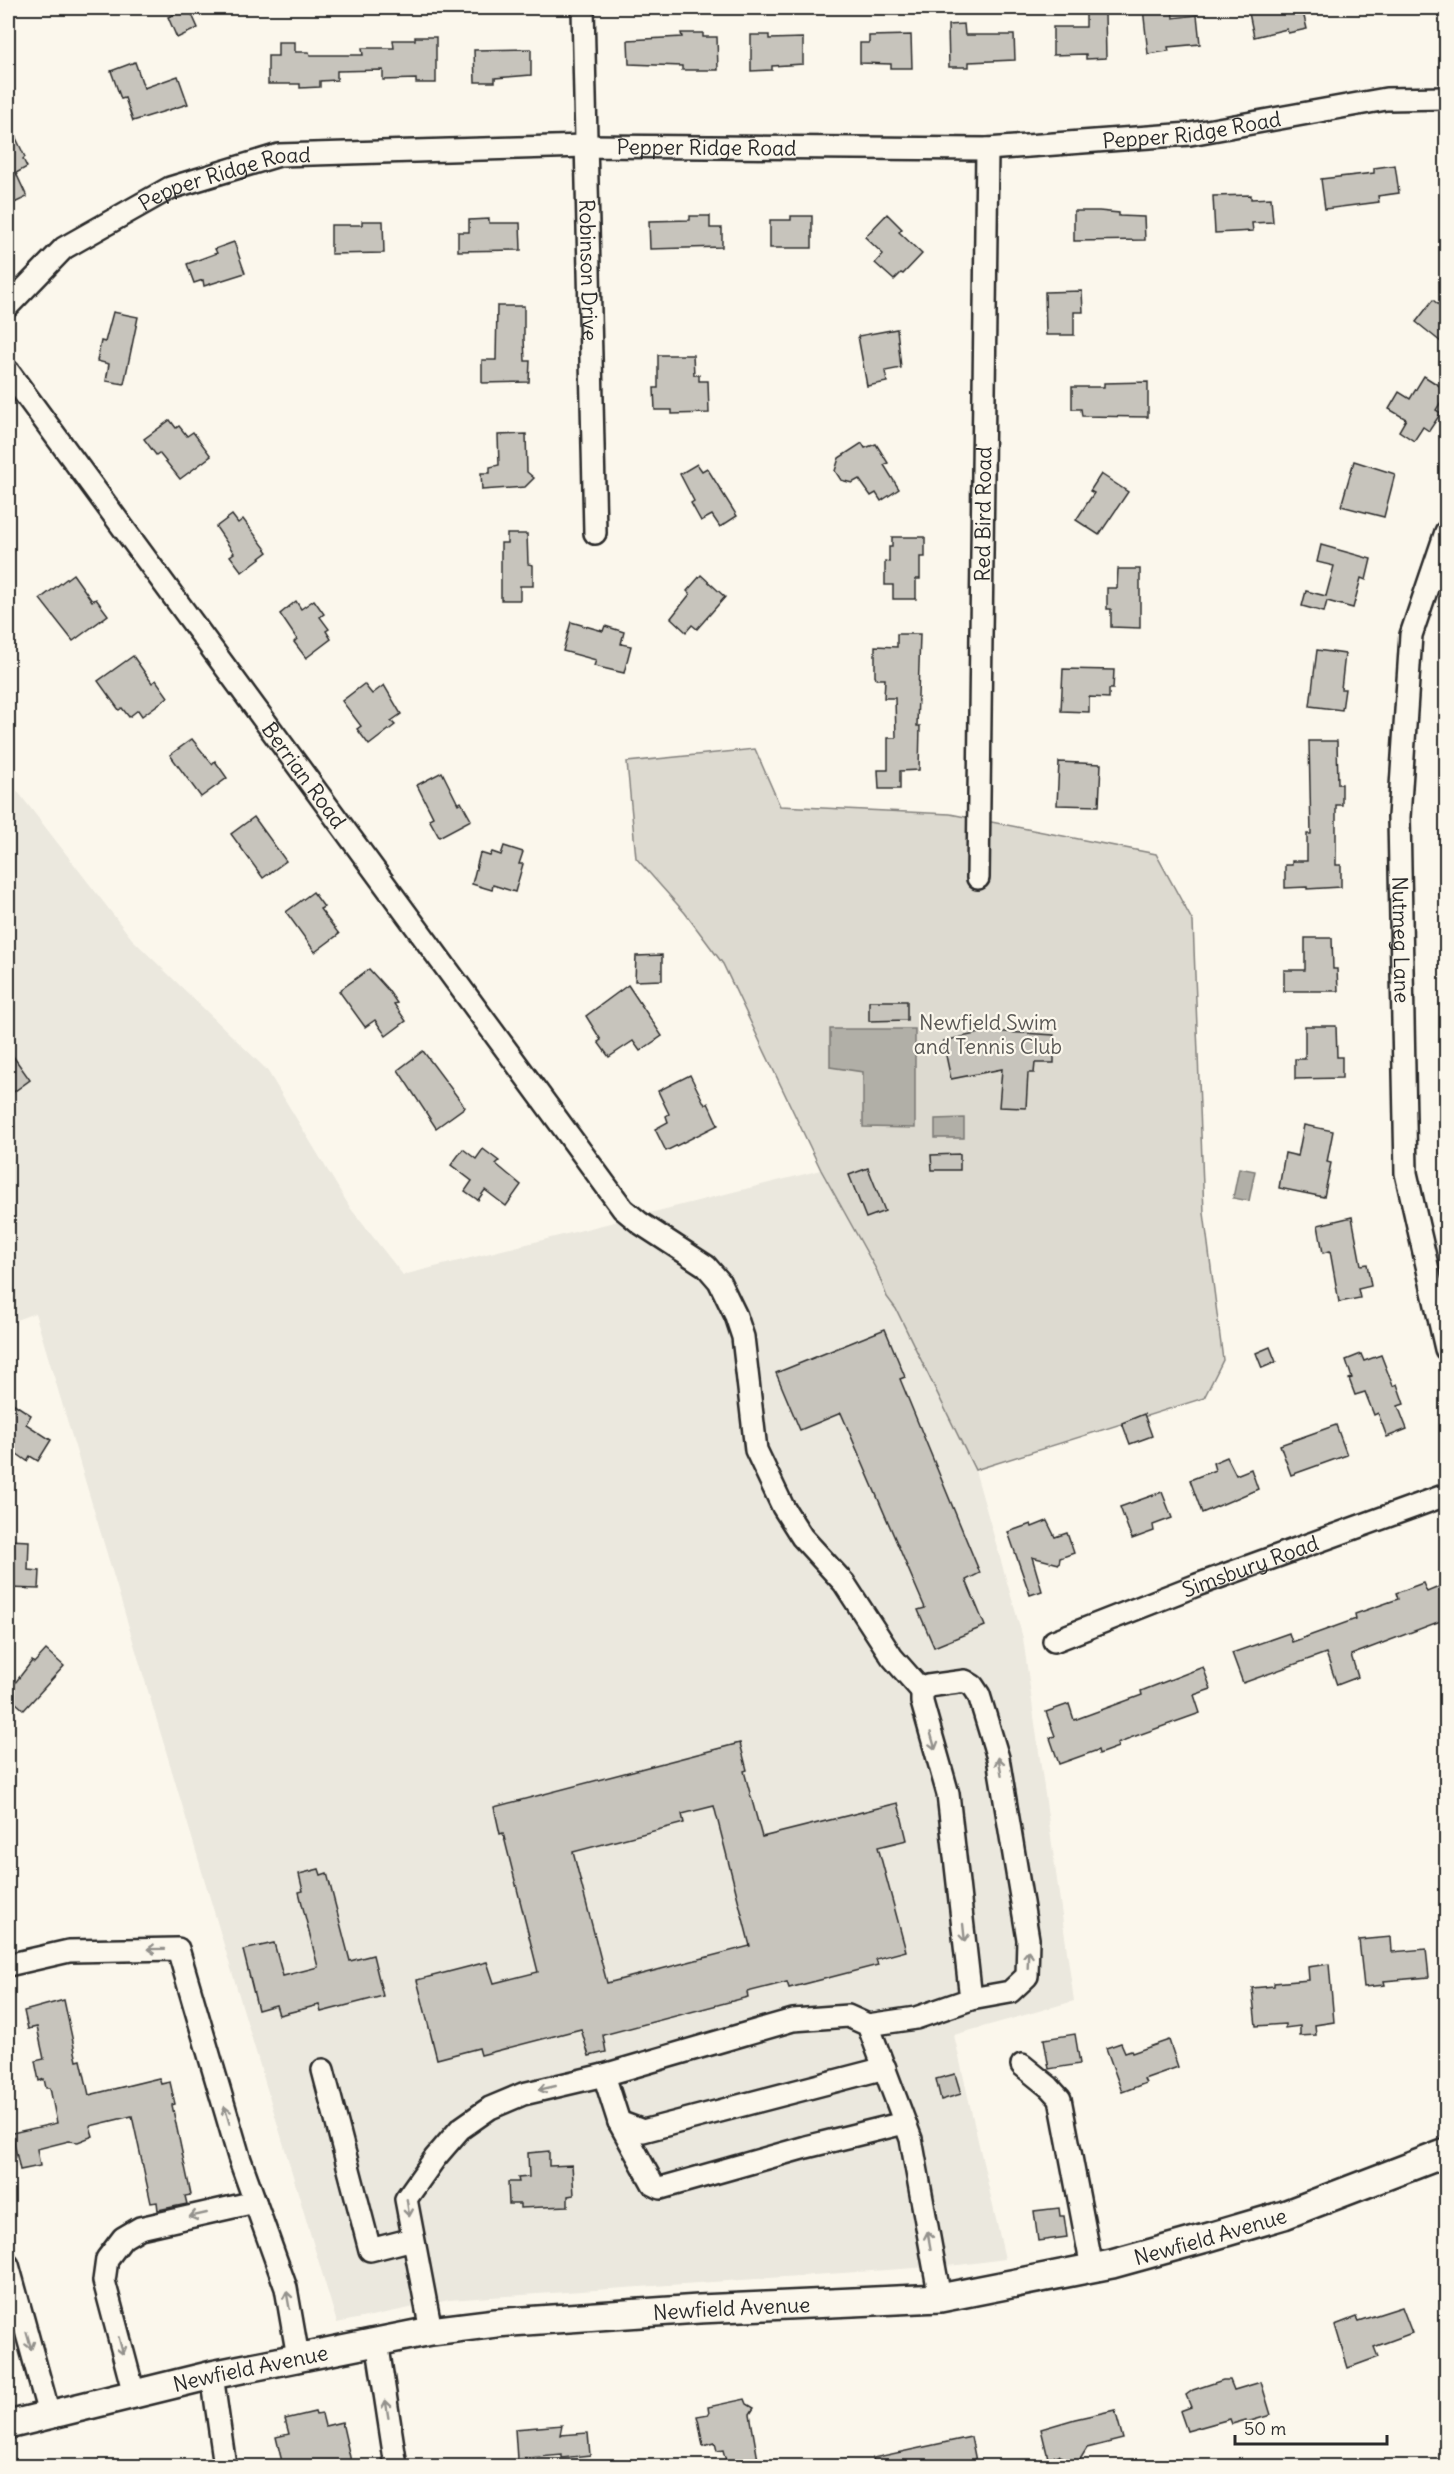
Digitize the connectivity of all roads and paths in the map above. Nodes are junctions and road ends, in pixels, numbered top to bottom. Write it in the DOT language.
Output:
graph roads {
  1 [pos="583,8"];
  2 [pos="1446,98"];
  3 [pos="585,146"];
  4 [pos="987,149"];
  5 [pos="8,306"];
  6 [pos="8,371"];
  7 [pos="596,532"];
  8 [pos="1446,532"];
  9 [pos="978,878"];
  10 [pos="1446,1348"];
  11 [pos="1446,1495"];
  12 [pos="1054,1641"];
  13 [pos="922,1691"];
  14 [pos="8,1965"];
  15 [pos="971,1999"];
  16 [pos="868,2025"];
  17 [pos="1022,2065"];
  18 [pos="885,2068"];
  19 [pos="323,2070"];
  20 [pos="604,2074"];
  21 [pos="619,2121"];
  22 [pos="904,2123"];
  23 [pos="1446,2153"];
  24 [pos="255,2202"];
  25 [pos="413,2239"];
  26 [pos="8,2265"];
  27 [pos="1092,2268"];
  28 [pos="940,2298"];
  29 [pos="431,2331"];
  30 [pos="377,2341"];
  31 [pos="298,2357"];
  32 [pos="212,2375"];
  33 [pos="134,2394"];
  34 [pos="49,2414"];
  35 [pos="8,2426"];
  36 [pos="225,2466"];
  37 [pos="396,2466"];
  1 -- 3 [label="street, Robinson Drive"];
  2 -- 4 [label="street, Pepper Ridge Road"];
  3 -- 4 [label="street, Pepper Ridge Road"];
  3 -- 5 [label="street, Pepper Ridge Road"];
  3 -- 7 [label="street, Robinson Drive"];
  4 -- 9 [label="street, Red Bird Road"];
  6 -- 13 [label="street, Berrian Road"];
  8 -- 10 [label="street, Nutmeg Lane"];
  11 -- 12 [label="street, Simsbury Road"];
  13 -- 15 [label="street, one-way"];
  15 -- 13 [label="street, one-way"];
  24 -- 14 [label="street, one-way"];
  15 -- 16 [label="street"];
  16 -- 18 [label="street"];
  16 -- 20 [label="street"];
  17 -- 27 [label="street"];
  18 -- 21 [label="street"];
  18 -- 22 [label="street"];
  19 -- 25 [label="street"];
  20 -- 21 [label="street"];
  20 -- 25 [label="street, one-way"];
  21 -- 22 [label="street"];
  28 -- 22 [label="street, one-way"];
  23 -- 27 [label="main road, Newfield Avenue"];
  31 -- 24 [label="street, one-way"];
  24 -- 33 [label="street, one-way"];
  25 -- 29 [label="street"];
  26 -- 34 [label="street, one-way"];
  27 -- 28 [label="main road, Newfield Avenue"];
  28 -- 29 [label="main road, Newfield Avenue"];
  29 -- 30 [label="main road, Newfield Avenue"];
  30 -- 31 [label="main road, Newfield Avenue"];
  37 -- 30 [label="street, one-way"];
  31 -- 32 [label="main road, Newfield Avenue"];
  32 -- 33 [label="main road, Newfield Avenue"];
  32 -- 36 [label="street"];
  33 -- 34 [label="main road, Newfield Avenue"];
  34 -- 35 [label="main road, Newfield Avenue"];
}
